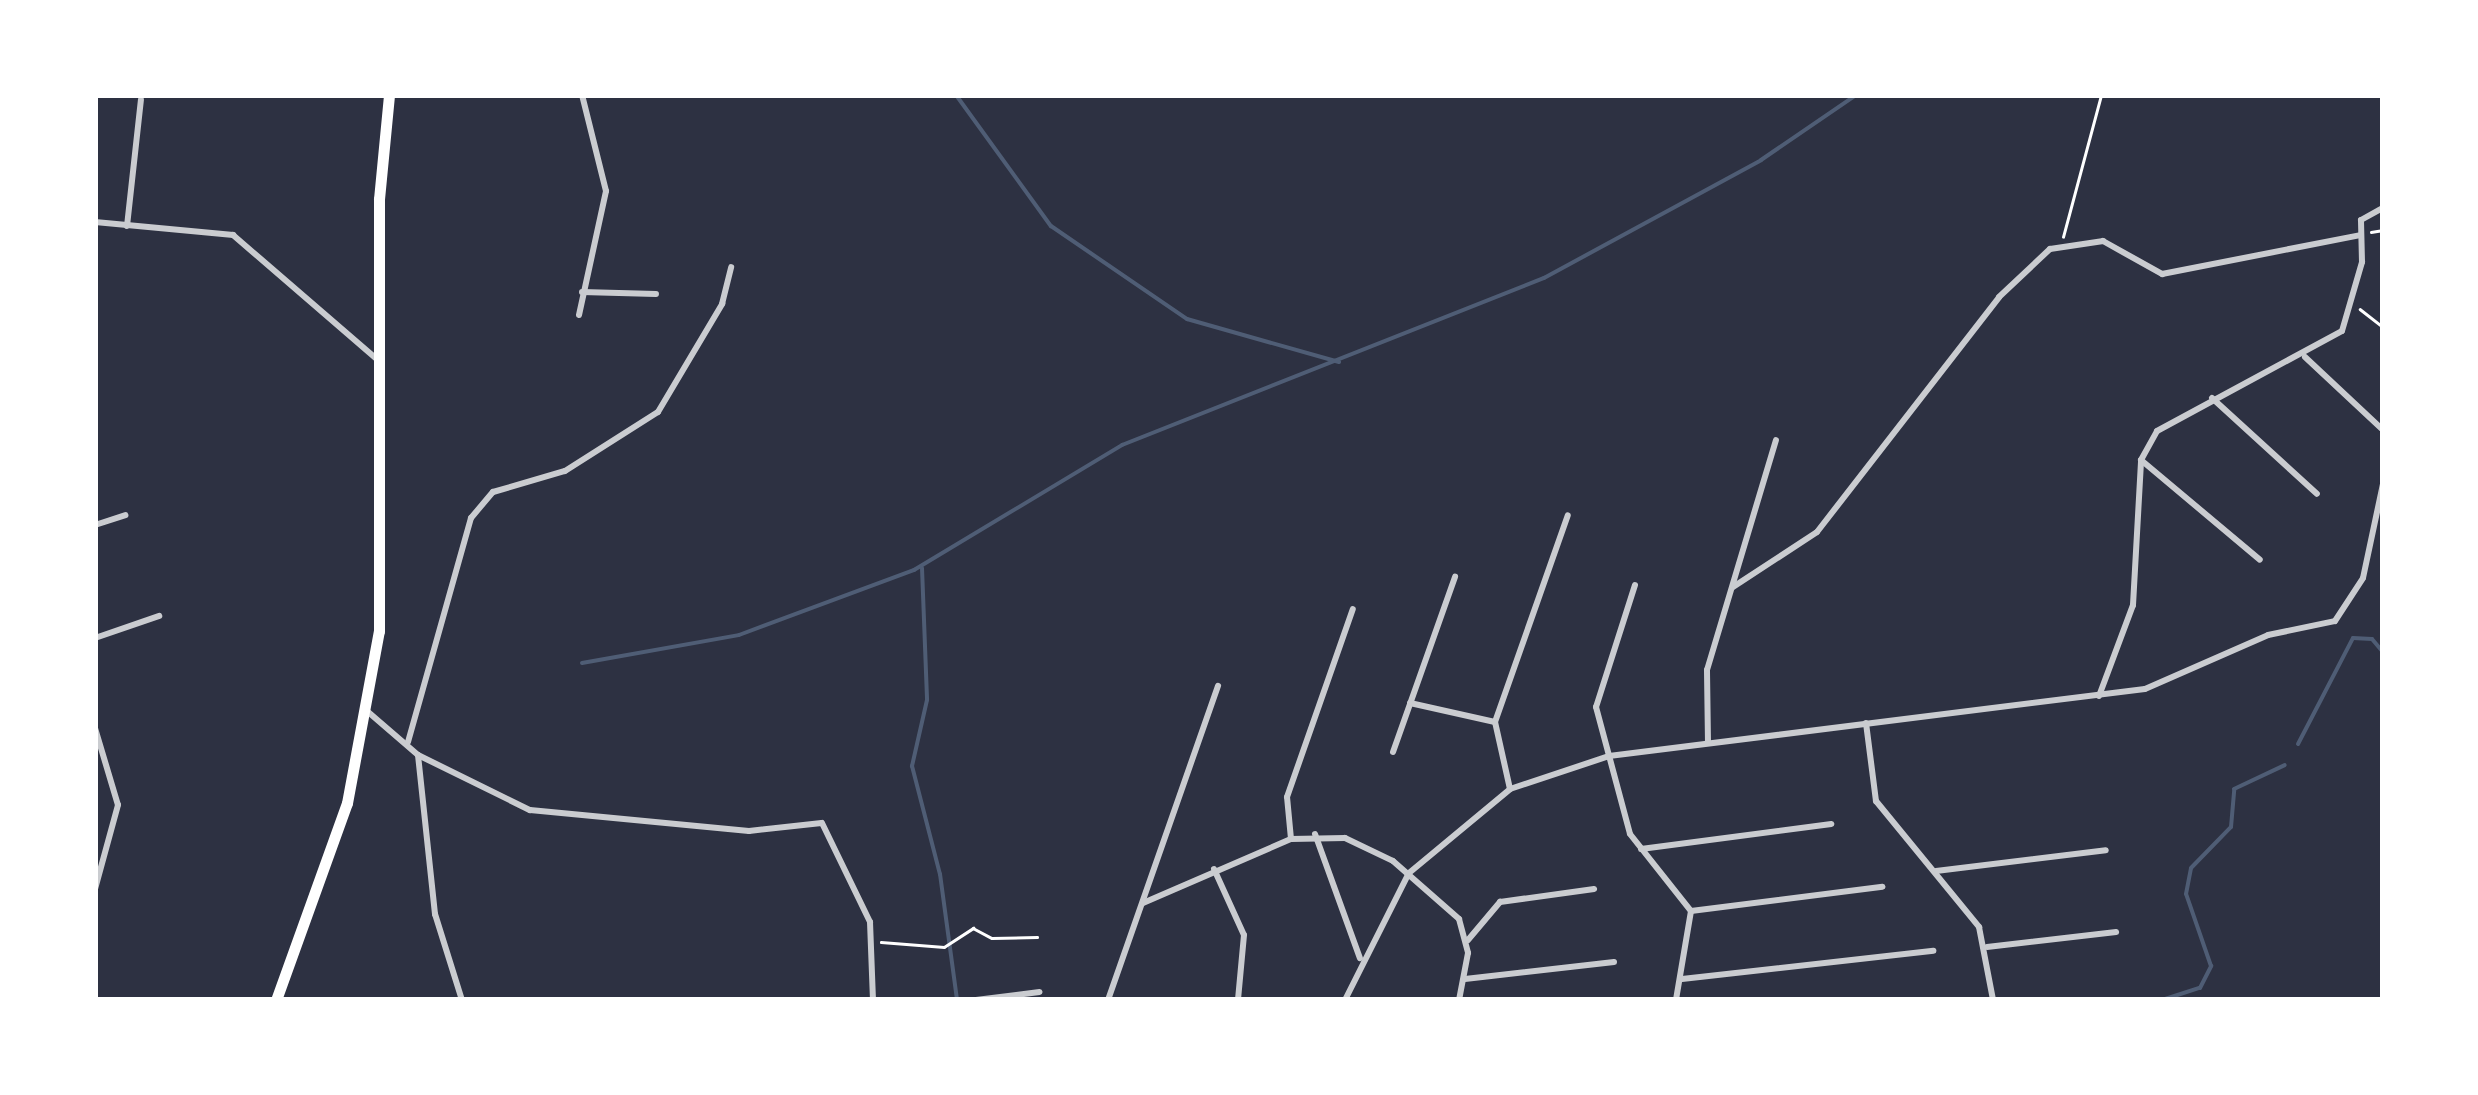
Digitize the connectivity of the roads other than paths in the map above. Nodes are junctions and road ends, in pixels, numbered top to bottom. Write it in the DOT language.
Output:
graph roads {
  1 [pos="389,95"];
  2 [pos="582,95"];
  3 [pos="141,100"];
  4 [pos="2383,208"];
  5 [pos="95,222"];
  6 [pos="128,226"];
  7 [pos="2360,234"];
  8 [pos="731,266"];
  9 [pos="582,292"];
  10 [pos="656,294"];
  11 [pos="579,315"];
  12 [pos="2305,357"];
  13 [pos="380,362"];
  14 [pos="2212,398"];
  15 [pos="2383,430"];
  16 [pos="1776,440"];
  17 [pos="2141,460"];
  18 [pos="2383,484"];
  19 [pos="2317,494"];
  20 [pos="1568,514"];
  21 [pos="125,515"];
  22 [pos="95,526"];
  23 [pos="2260,560"];
  24 [pos="1454,577"];
  25 [pos="1635,585"];
  26 [pos="1733,587"];
  27 [pos="1352,609"];
  28 [pos="159,616"];
  29 [pos="95,638"];
  30 [pos="1218,686"];
  31 [pos="2099,698"];
  32 [pos="1410,702"];
  33 [pos="367,711"];
  34 [pos="1495,722"];
  35 [pos="1866,723"];
  36 [pos="95,728"];
  37 [pos="408,742"];
  38 [pos="1708,743"];
  39 [pos="1393,752"];
  40 [pos="418,755"];
  41 [pos="1610,756"];
  42 [pos="1510,789"];
  43 [pos="1831,824"];
  44 [pos="1315,834"];
  45 [pos="1291,839"];
  46 [pos="1641,849"];
  47 [pos="2106,850"];
  48 [pos="1214,869"];
  49 [pos="1935,871"];
  50 [pos="1408,873"];
  51 [pos="1882,888"];
  52 [pos="95,889"];
  53 [pos="1594,889"];
  54 [pos="1143,903"];
  55 [pos="1691,911"];
  56 [pos="2116,932"];
  57 [pos="1468,940"];
  58 [pos="1987,947"];
  59 [pos="1933,951"];
  60 [pos="1360,960"];
  61 [pos="1614,962"];
  62 [pos="1682,979"];
  63 [pos="1465,980"];
  64 [pos="1040,992"];
  65 [pos="276,1000"];
  66 [pos="462,1000"];
  67 [pos="873,1000"];
  68 [pos="976,1000"];
  69 [pos="1108,1000"];
  70 [pos="1238,1000"];
  71 [pos="1345,1000"];
  72 [pos="1460,1000"];
  73 [pos="1676,1000"];
  74 [pos="1993,1000"];
  1 -- 13 [label="highway"];
  2 -- 9 [label="street"];
  3 -- 6 [label="street"];
  4 -- 7 [label="street"];
  5 -- 6 [label="street"];
  6 -- 13 [label="street"];
  7 -- 12 [label="street"];
  7 -- 26 [label="street"];
  8 -- 37 [label="street"];
  9 -- 10 [label="street"];
  9 -- 11 [label="street"];
  12 -- 14 [label="street"];
  12 -- 15 [label="street"];
  13 -- 33 [label="highway"];
  14 -- 17 [label="street"];
  14 -- 19 [label="street"];
  16 -- 26 [label="street"];
  17 -- 23 [label="street"];
  17 -- 31 [label="street"];
  18 -- 31 [label="street"];
  20 -- 34 [label="street"];
  21 -- 22 [label="street"];
  24 -- 32 [label="street"];
  25 -- 41 [label="street"];
  26 -- 38 [label="street"];
  27 -- 45 [label="street"];
  28 -- 29 [label="street"];
  30 -- 54 [label="street"];
  31 -- 35 [label="street"];
  32 -- 34 [label="street"];
  32 -- 39 [label="street"];
  33 -- 37 [label="street"];
  33 -- 65 [label="highway"];
  34 -- 42 [label="street"];
  35 -- 38 [label="street"];
  35 -- 49 [label="street"];
  36 -- 52 [label="street"];
  37 -- 40 [label="street"];
  38 -- 41 [label="street"];
  40 -- 66 [label="street"];
  40 -- 67 [label="street"];
  41 -- 42 [label="street"];
  41 -- 46 [label="street"];
  42 -- 50 [label="street"];
  43 -- 46 [label="street"];
  44 -- 45 [label="street"];
  44 -- 50 [label="street"];
  44 -- 60 [label="street"];
  45 -- 48 [label="street"];
  46 -- 55 [label="street"];
  47 -- 49 [label="street"];
  48 -- 54 [label="street"];
  48 -- 70 [label="street"];
  49 -- 58 [label="street"];
  50 -- 57 [label="street"];
  50 -- 60 [label="street"];
  51 -- 55 [label="street"];
  53 -- 57 [label="street"];
  54 -- 69 [label="street"];
  55 -- 62 [label="street"];
  56 -- 58 [label="street"];
  57 -- 63 [label="street"];
  58 -- 74 [label="street"];
  59 -- 62 [label="street"];
  60 -- 71 [label="street"];
  61 -- 63 [label="street"];
  62 -- 73 [label="street"];
  63 -- 72 [label="street"];
  64 -- 68 [label="street"];
}
